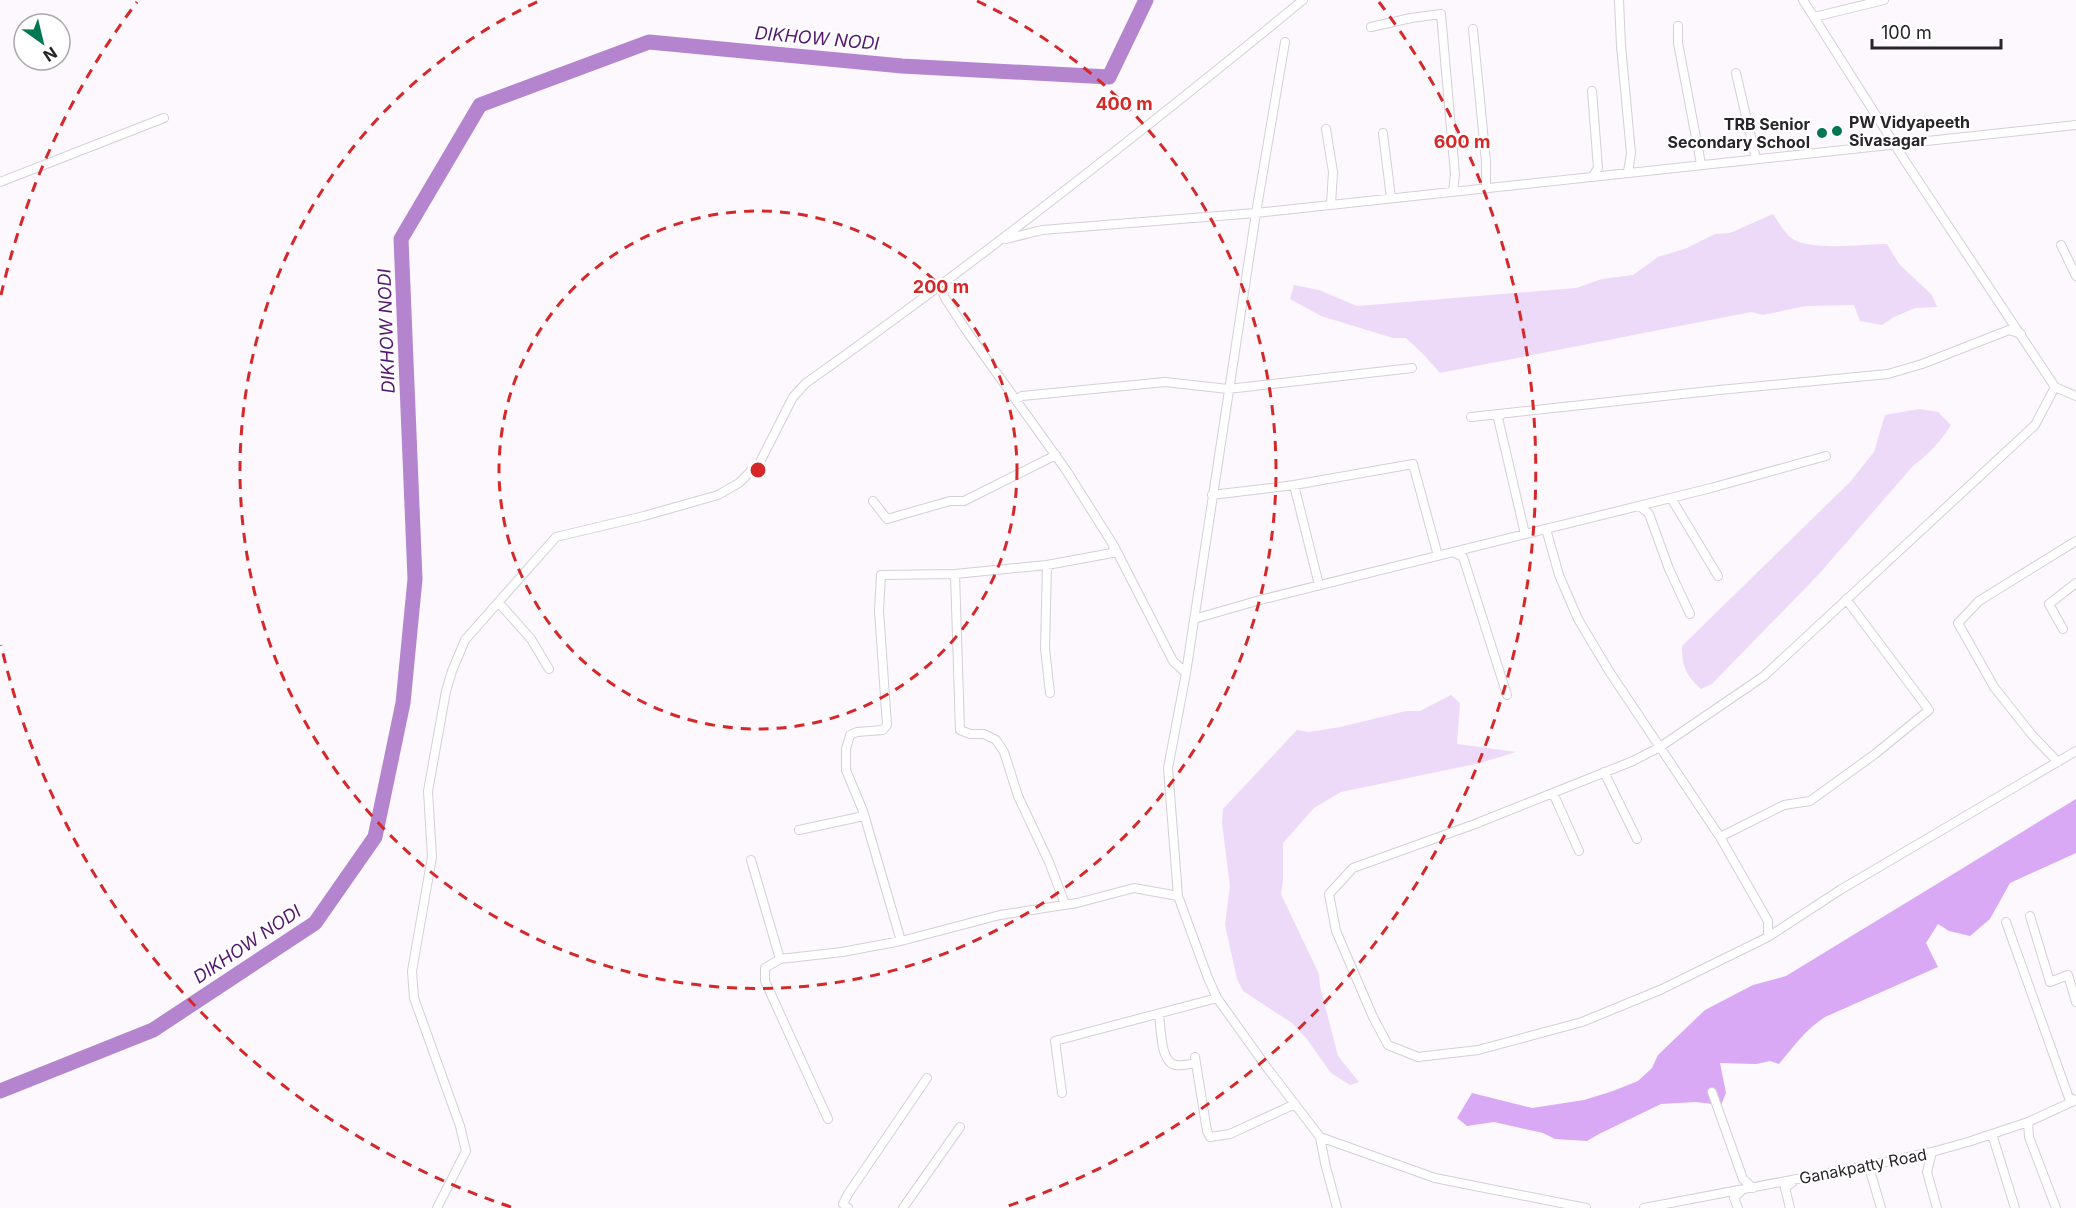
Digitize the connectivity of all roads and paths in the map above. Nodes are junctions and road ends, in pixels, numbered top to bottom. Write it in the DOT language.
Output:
graph roads {
  1 [pos="1303,0"];
  2 [pos="1619,0"];
  3 [pos="1803,0"];
  4 [pos="1884,0"];
  5 [pos="1814,17"];
  6 [pos="1371,27"];
  7 [pos="1677,27"];
  8 [pos="1473,29"];
  9 [pos="1285,42"];
  10 [pos="1736,73"];
  11 [pos="1592,91"];
  12 [pos="164,118"];
  13 [pos="2076,125"];
  14 [pos="1326,129"];
  15 [pos="1383,133"];
  16 [pos="1895,144"];
  17 [pos="1756,159"];
  18 [pos="1701,164"];
  19 [pos="1628,172"];
  20 [pos="1593,176"];
  21 [pos="0,182"];
  22 [pos="1486,187"];
  23 [pos="1453,190"];
  24 [pos="1391,198"];
  25 [pos="1331,204"];
  26 [pos="1256,213"];
  27 [pos="1002,240"];
  28 [pos="2061,245"];
  29 [pos="2076,276"];
  30 [pos="940,287"];
  31 [pos="2021,334"];
  32 [pos="1412,368"];
  33 [pos="2055,387"];
  34 [pos="1228,389"];
  35 [pos="2076,396"];
  36 [pos="1017,399"];
  37 [pos="1502,414"];
  38 [pos="1471,417"];
  39 [pos="1056,455"];
  40 [pos="1826,456"];
  41 [pos="1294,485"];
  42 [pos="1212,495"];
  43 [pos="1671,498"];
  44 [pos="873,501"];
  45 [pos="1640,506"];
  46 [pos="1546,529"];
  47 [pos="1525,534"];
  48 [pos="2076,541"];
  49 [pos="1114,546"];
  50 [pos="1453,552"];
  51 [pos="1438,556"];
  52 [pos="1047,565"];
  53 [pos="955,574"];
  54 [pos="1718,576"];
  55 [pos="2076,583"];
  56 [pos="1319,585"];
  57 [pos="1846,599"];
  58 [pos="499,603"];
  59 [pos="1690,614"];
  60 [pos="1194,619"];
  61 [pos="2063,629"];
  62 [pos="549,669"];
  63 [pos="1186,673"];
  64 [pos="1050,693"];
  65 [pos="1507,695"];
  66 [pos="1660,747"];
  67 [pos="2076,751"];
  68 [pos="2058,762"];
  69 [pos="1604,772"];
  70 [pos="1553,793"];
  71 [pos="864,816"];
  72 [pos="800,830"];
  73 [pos="1720,837"];
  74 [pos="1637,838"];
  75 [pos="1580,851"];
  76 [pos="751,860"];
  77 [pos="1178,896"];
  78 [pos="1065,904"];
  79 [pos="2030,916"];
  80 [pos="2006,922"];
  81 [pos="1768,937"];
  82 [pos="901,941"];
  83 [pos="780,959"];
  84 [pos="1217,998"];
  85 [pos="2076,1002"];
  86 [pos="1159,1014"];
  87 [pos="927,1078"];
  88 [pos="1713,1092"];
  89 [pos="1062,1093"];
  90 [pos="2076,1100"];
  91 [pos="1295,1104"];
  92 [pos="828,1119"];
  93 [pos="2028,1122"];
  94 [pos="960,1127"];
  95 [pos="1992,1134"];
  96 [pos="1320,1137"];
  97 [pos="1932,1152"];
  98 [pos="1876,1164"];
  99 [pos="1797,1179"];
  100 [pos="1753,1188"];
  101 [pos="1742,1190"];
  102 [pos="1552,1205"];
  103 [pos="437,1208"];
  104 [pos="848,1208"];
  105 [pos="903,1208"];
  106 [pos="1337,1208"];
  107 [pos="1586,1208"];
  108 [pos="1645,1208"];
  109 [pos="1738,1208"];
  110 [pos="1790,1208"];
  111 [pos="1881,1208"];
  112 [pos="1938,1208"];
  113 [pos="2015,1208"];
  114 [pos="2056,1208"];
  1 -- 27 [label="street"];
  2 -- 19 [label="street"];
  3 -- 5 [label="street"];
  4 -- 5 [label="street"];
  5 -- 16 [label="street"];
  6 -- 23 [label="street"];
  7 -- 18 [label="street"];
  8 -- 22 [label="street"];
  9 -- 26 [label="street"];
  10 -- 17 [label="street"];
  11 -- 20 [label="street"];
  12 -- 21 [label="street"];
  13 -- 16 [label="street"];
  14 -- 25 [label="street"];
  15 -- 24 [label="street"];
  16 -- 17 [label="street"];
  16 -- 31 [label="street"];
  17 -- 18 [label="street"];
  18 -- 19 [label="street"];
  19 -- 20 [label="street"];
  20 -- 22 [label="street"];
  22 -- 23 [label="street"];
  23 -- 24 [label="street"];
  24 -- 25 [label="street"];
  25 -- 26 [label="street"];
  26 -- 27 [label="street"];
  26 -- 34 [label="street"];
  27 -- 30 [label="street"];
  28 -- 29 [label="street"];
  30 -- 36 [label="street"];
  30 -- 58 [label="street"];
  31 -- 33 [label="street"];
  31 -- 37 [label="street"];
  32 -- 34 [label="street"];
  33 -- 35 [label="street"];
  33 -- 57 [label="street"];
  34 -- 36 [label="street"];
  34 -- 42 [label="street"];
  36 -- 39 [label="street"];
  37 -- 38 [label="street"];
  37 -- 47 [label="street"];
  39 -- 44 [label="street"];
  39 -- 49 [label="street"];
  40 -- 43 [label="street"];
  41 -- 42 [label="street"];
  41 -- 51 [label="street"];
  41 -- 56 [label="street"];
  42 -- 60 [label="street"];
  43 -- 45 [label="street"];
  43 -- 54 [label="street"];
  45 -- 46 [label="street"];
  45 -- 59 [label="street"];
  46 -- 47 [label="street"];
  46 -- 66 [label="street"];
  47 -- 50 [label="street"];
  48 -- 68 [label="street"];
  49 -- 52 [label="street"];
  49 -- 63 [label="street"];
  50 -- 51 [label="street"];
  50 -- 65 [label="street"];
  51 -- 56 [label="street"];
  52 -- 53 [label="street"];
  52 -- 64 [label="street"];
  53 -- 71 [label="street"];
  53 -- 78 [label="street"];
  55 -- 61 [label="street"];
  56 -- 60 [label="street"];
  57 -- 66 [label="street"];
  57 -- 73 [label="street"];
  58 -- 62 [label="street"];
  58 -- 103 [label="street"];
  60 -- 63 [label="street"];
  63 -- 77 [label="street"];
  66 -- 69 [label="street"];
  66 -- 73 [label="street"];
  67 -- 68 [label="street"];
  68 -- 81 [label="street"];
  69 -- 70 [label="street"];
  69 -- 74 [label="street"];
  70 -- 75 [label="street"];
  70 -- 81 [label="street"];
  71 -- 72 [label="street"];
  71 -- 82 [label="street"];
  73 -- 81 [label="street"];
  76 -- 83 [label="street"];
  77 -- 78 [label="street"];
  77 -- 84 [label="street"];
  78 -- 82 [label="street"];
  79 -- 85 [label="street"];
  80 -- 90 [label="street"];
  82 -- 83 [label="street"];
  83 -- 92 [label="street"];
  84 -- 86 [label="street"];
  84 -- 91 [label="street"];
  86 -- 89 [label="street"];
  86 -- 91 [label="street"];
  87 -- 104 [label="street"];
  88 -- 100 [label="street"];
  90 -- 93 [label="street, Ganakpatty Road"];
  91 -- 96 [label="street"];
  93 -- 95 [label="street, Ganakpatty Road"];
  93 -- 114 [label="street"];
  94 -- 105 [label="street"];
  95 -- 97 [label="street, Ganakpatty Road"];
  95 -- 113 [label="street"];
  96 -- 102 [label="street"];
  96 -- 106 [label="street"];
  97 -- 98 [label="street, Ganakpatty Road"];
  97 -- 112 [label="street"];
  98 -- 99 [label="street, Ganakpatty Road"];
  98 -- 111 [label="street"];
  99 -- 100 [label="street, Ganakpatty Road"];
  99 -- 110 [label="street"];
  100 -- 101 [label="street, Ganakpatty Road"];
  101 -- 108 [label="street, Ganakpatty Road"];
  101 -- 109 [label="street"];
  102 -- 107 [label="street"];
}
